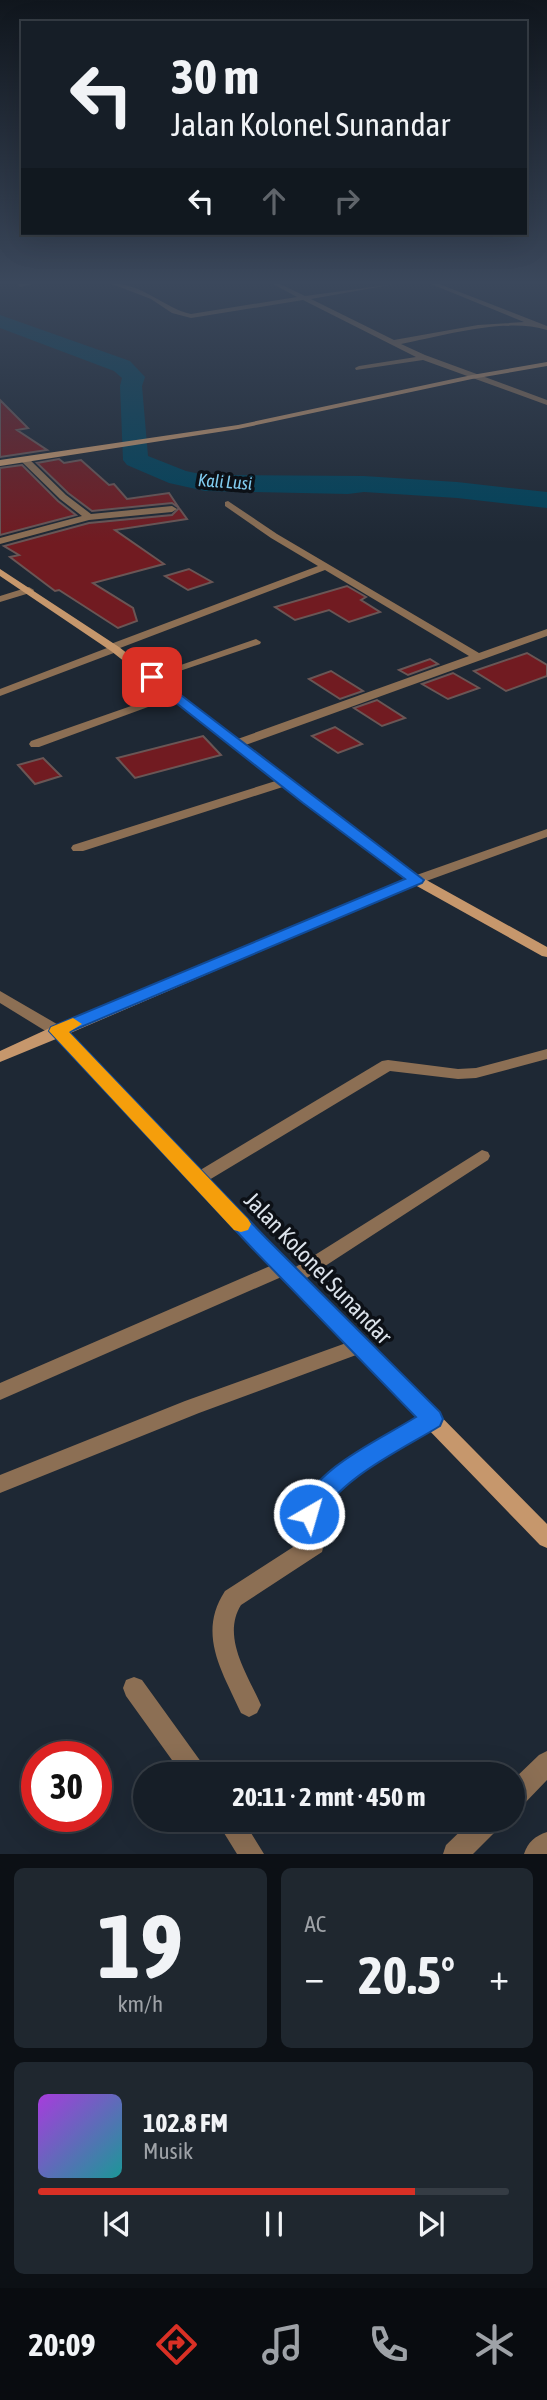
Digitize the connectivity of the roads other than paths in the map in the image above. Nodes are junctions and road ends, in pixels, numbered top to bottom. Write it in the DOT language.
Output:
graph roads {
  1 [pos="456,371"];
  2 [pos="509,371"];
  3 [pos="472,377"];
  4 [pos="547,402"];
  5 [pos="24,459"];
  6 [pos="0,463"];
  7 [pos="228,504"];
  8 [pos="172,509"];
  9 [pos="89,516"];
  10 [pos="0,541"];
  11 [pos="324,567"];
  12 [pos="0,572"];
  13 [pos="29,590"];
  14 [pos="0,599"];
  15 [pos="547,632"];
  16 [pos="256,642"];
  17 [pos="114,648"];
  18 [pos="478,657"];
  19 [pos="152,677"];
  20 [pos="0,693"];
  21 [pos="174,694"];
  22 [pos="35,744"];
  23 [pos="236,744"];
  24 [pos="285,782"];
  25 [pos="547,833"];
  26 [pos="78,848"];
  27 [pos="413,878"];
  28 [pos="547,953"];
  29 [pos="0,996"];
  30 [pos="57,1031"];
  31 [pos="547,1054"];
  32 [pos="0,1057"];
  33 [pos="482,1156"];
  34 [pos="198,1179"];
  35 [pos="288,1273"];
  36 [pos="360,1346"];
  37 [pos="0,1392"];
  38 [pos="432,1419"];
  39 [pos="0,1484"];
  40 [pos="547,1538"];
  41 [pos="134,1688"];
  42 [pos="248,1705"];
  43 [pos="187,1762"];
  44 [pos="547,1763"];
  45 [pos="525,1785"];
  46 [pos="237,1832"];
  47 [pos="477,1832"];
  48 [pos="547,1844"];
  49 [pos="253,1854"];
  50 [pos="454,1854"];
  51 [pos="536,1854"];
  1 -- 3 [label="street"];
  2 -- 3 [label="street"];
  3 -- 4 [label="street"];
  3 -- 5 [label="street"];
  5 -- 6 [label="street"];
  5 -- 9 [label="street"];
  7 -- 11 [label="street"];
  8 -- 9 [label="street"];
  9 -- 10 [label="street"];
  11 -- 17 [label="street"];
  11 -- 18 [label="street"];
  12 -- 13 [label="street"];
  13 -- 14 [label="street"];
  13 -- 17 [label="street"];
  15 -- 18 [label="street"];
  16 -- 19 [label="street"];
  17 -- 19 [label="street"];
  17 -- 20 [label="street"];
  18 -- 23 [label="street"];
  19 -- 21 [label="street"];
  21 -- 22 [label="street"];
  21 -- 23 [label="street"];
  23 -- 24 [label="street"];
  24 -- 26 [label="street"];
  24 -- 27 [label="street"];
  25 -- 27 [label="street"];
  27 -- 28 [label="street"];
  27 -- 30 [label="street"];
  29 -- 30 [label="street"];
  30 -- 32 [label="street"];
  30 -- 34 [label="street, Jalan Kolonel Sunandar"];
  31 -- 34 [label="street"];
  33 -- 35 [label="street"];
  34 -- 35 [label="street, Jalan Kolonel Sunandar"];
  35 -- 36 [label="street, Jalan Kolonel Sunandar"];
  35 -- 37 [label="street"];
  36 -- 38 [label="street, Jalan Kolonel Sunandar"];
  36 -- 39 [label="street"];
  38 -- 40 [label="street, Jalan Kolonel Sunandar"];
  38 -- 42 [label="street"];
  41 -- 43 [label="street"];
  44 -- 45 [label="street"];
  46 -- 49 [label="street"];
  47 -- 50 [label="street"];
  48 -- 51 [label="street"];
}
